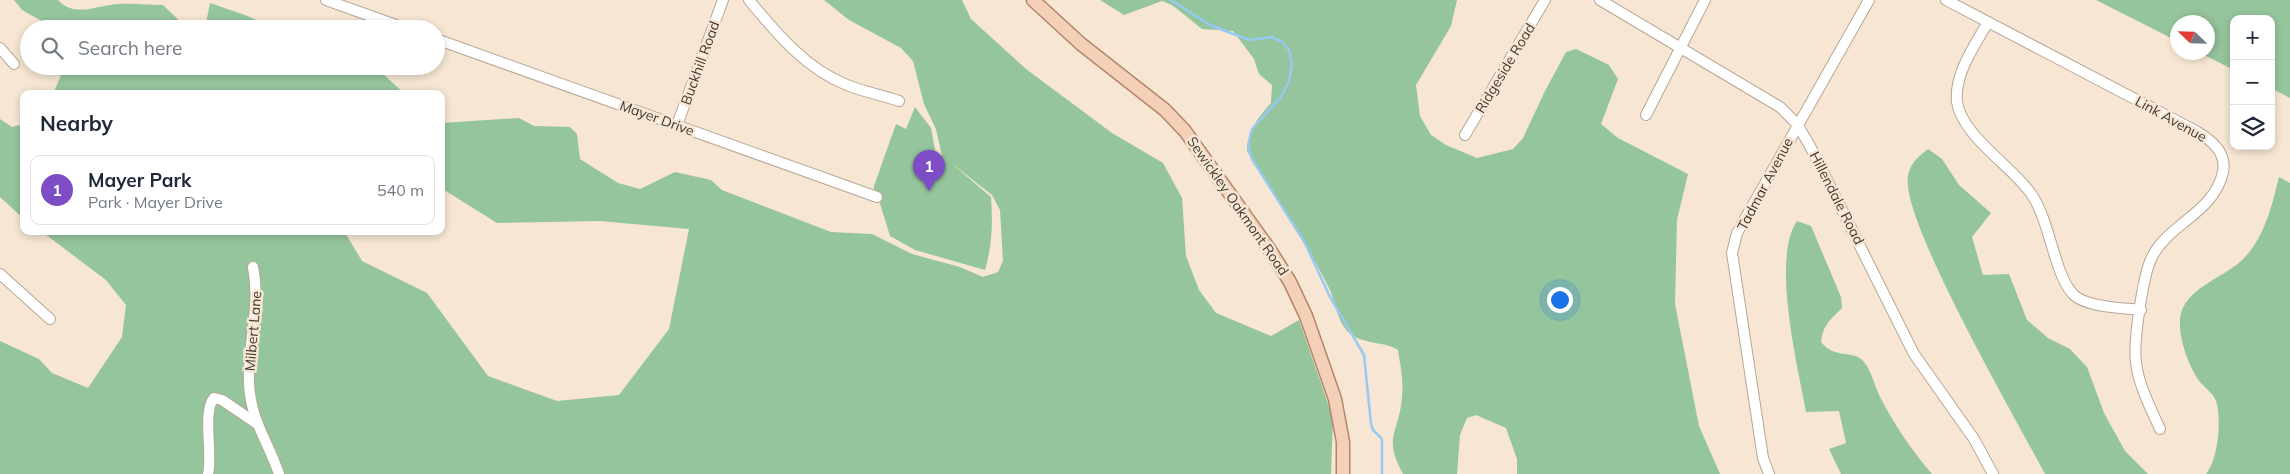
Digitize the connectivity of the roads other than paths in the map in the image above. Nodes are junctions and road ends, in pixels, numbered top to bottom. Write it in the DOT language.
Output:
graph roads {
  1 [pos="326,0"];
  2 [pos="723,0"];
  3 [pos="749,0"];
  4 [pos="1032,0"];
  5 [pos="1545,0"];
  6 [pos="1600,0"];
  7 [pos="1705,0"];
  8 [pos="1869,0"];
  9 [pos="1946,0"];
  10 [pos="381,20"];
  11 [pos="1988,22"];
  12 [pos="445,42"];
  13 [pos="0,48"];
  14 [pos="1679,48"];
  15 [pos="14,64"];
  16 [pos="899,100"];
  17 [pos="1646,115"];
  18 [pos="1797,124"];
  19 [pos="677,126"];
  20 [pos="1465,135"];
  21 [pos="877,197"];
  22 [pos="253,267"];
  23 [pos="0,274"];
  24 [pos="2141,310"];
  25 [pos="50,319"];
  26 [pos="257,424"];
  27 [pos="2160,429"];
  28 [pos="208,474"];
  29 [pos="279,474"];
  30 [pos="1343,474"];
  31 [pos="1770,474"];
  32 [pos="1993,474"];
  1 -- 10 [label="street"];
  2 -- 19 [label="street, Buckhill Road"];
  3 -- 16 [label="street"];
  4 -- 30 [label="main road, Sewickley Oakmont Road"];
  5 -- 20 [label="street, Ridgeside Road"];
  6 -- 14 [label="street, Hillendale Road"];
  7 -- 14 [label="street"];
  8 -- 18 [label="street, Tadmar Avenue"];
  9 -- 11 [label="street, Link Avenue"];
  11 -- 24 [label="street"];
  11 -- 24 [label="street, Link Avenue"];
  12 -- 19 [label="street, Mayer Drive"];
  13 -- 15 [label="street"];
  14 -- 17 [label="street"];
  14 -- 18 [label="street, Hillendale Road"];
  18 -- 31 [label="street, Tadmar Avenue"];
  18 -- 32 [label="street, Hillendale Road"];
  19 -- 21 [label="street, Mayer Drive"];
  22 -- 26 [label="street, Milbert Lane"];
  23 -- 25 [label="street"];
  24 -- 27 [label="street, Link Avenue"];
  26 -- 28 [label="street, Milbert Lane"];
  26 -- 29 [label="street, Milbert Lane"];
}
